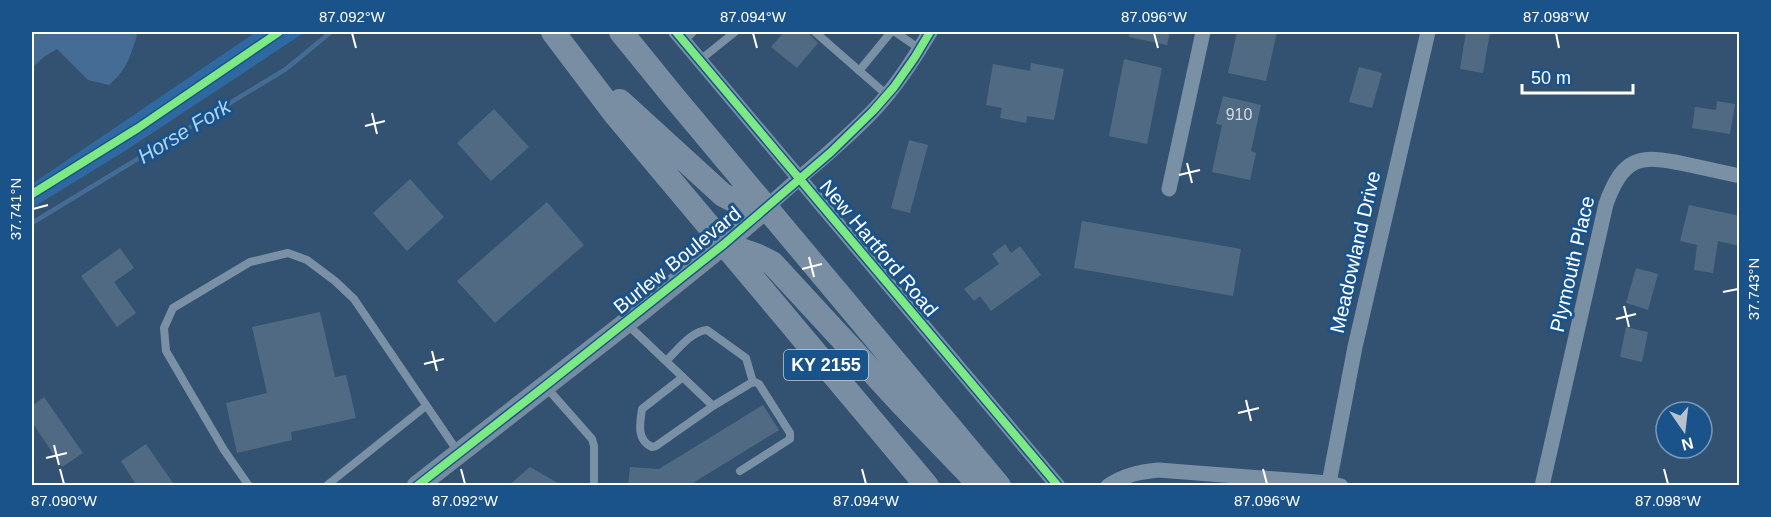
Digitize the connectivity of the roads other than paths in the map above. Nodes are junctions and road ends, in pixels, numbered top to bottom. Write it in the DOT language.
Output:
graph roads {
  1 [pos="553,32"];
  2 [pos="621,32"];
  3 [pos="735,32"];
  4 [pos="815,32"];
  5 [pos="893,32"];
  6 [pos="930,32"];
  7 [pos="1203,32"];
  8 [pos="1428,32"];
  9 [pos="684,35"];
  10 [pos="920,49"];
  11 [pos="700,60"];
  12 [pos="576,61"];
  13 [pos="860,71"];
  14 [pos="887,95"];
  15 [pos="1739,175"];
  16 [pos="800,179"];
  17 [pos="1169,189"];
  18 [pos="766,208"];
  19 [pos="724,244"];
  20 [pos="626,323"];
  21 [pos="666,361"];
  22 [pos="683,377"];
  23 [pos="753,382"];
  24 [pos="545,386"];
  25 [pos="426,406"];
  26 [pos="713,406"];
  27 [pos="459,453"];
  28 [pos="740,471"];
  29 [pos="1335,484"];
  30 [pos="249,486"];
  31 [pos="326,486"];
  32 [pos="417,486"];
  33 [pos="594,486"];
  34 [pos="927,486"];
  35 [pos="981,486"];
  36 [pos="999,486"];
  37 [pos="1058,486"];
  38 [pos="1108,486"];
  39 [pos="1542,486"];
  1 -- 12 [label="main road, KY 2155"];
  2 -- 18 [label="main road, KY 2155"];
  3 -- 11 [label="lane"];
  4 -- 13 [label="lane"];
  5 -- 10 [label="lane"];
  5 -- 13 [label="lane"];
  6 -- 10 [label="street, Burlew Boulevard"];
  7 -- 17 [label="street"];
  8 -- 29 [label="street, Meadowland Drive"];
  9 -- 11 [label="street, New Hartford Road"];
  10 -- 14 [label="street, Burlew Boulevard"];
  11 -- 16 [label="street, New Hartford Road"];
  12 -- 18 [label="main road"];
  12 -- 19 [label="main road, KY 2155"];
  13 -- 14 [label="lane"];
  14 -- 16 [label="street, Burlew Boulevard"];
  15 -- 39 [label="street, Plymouth Place"];
  16 -- 18 [label="street, Burlew Boulevard"];
  16 -- 37 [label="street, New Hartford Road"];
  18 -- 19 [label="street, Burlew Boulevard"];
  18 -- 36 [label="main road, KY 2155"];
  19 -- 20 [label="street, Burlew Boulevard"];
  19 -- 34 [label="main road, KY 2155"];
  19 -- 35 [label="main road"];
  20 -- 21 [label="lane"];
  20 -- 24 [label="street, Burlew Boulevard"];
  21 -- 22 [label="lane"];
  21 -- 23 [label="lane"];
  22 -- 26 [label="lane"];
  22 -- 26 [label="lane"];
  23 -- 26 [label="lane"];
  23 -- 28 [label="lane"];
  24 -- 27 [label="street, Burlew Boulevard"];
  24 -- 33 [label="lane"];
  25 -- 27 [label="lane"];
  25 -- 30 [label="lane"];
  25 -- 31 [label="lane"];
  27 -- 32 [label="street, Burlew Boulevard"];
  29 -- 38 [label="street"];
}
